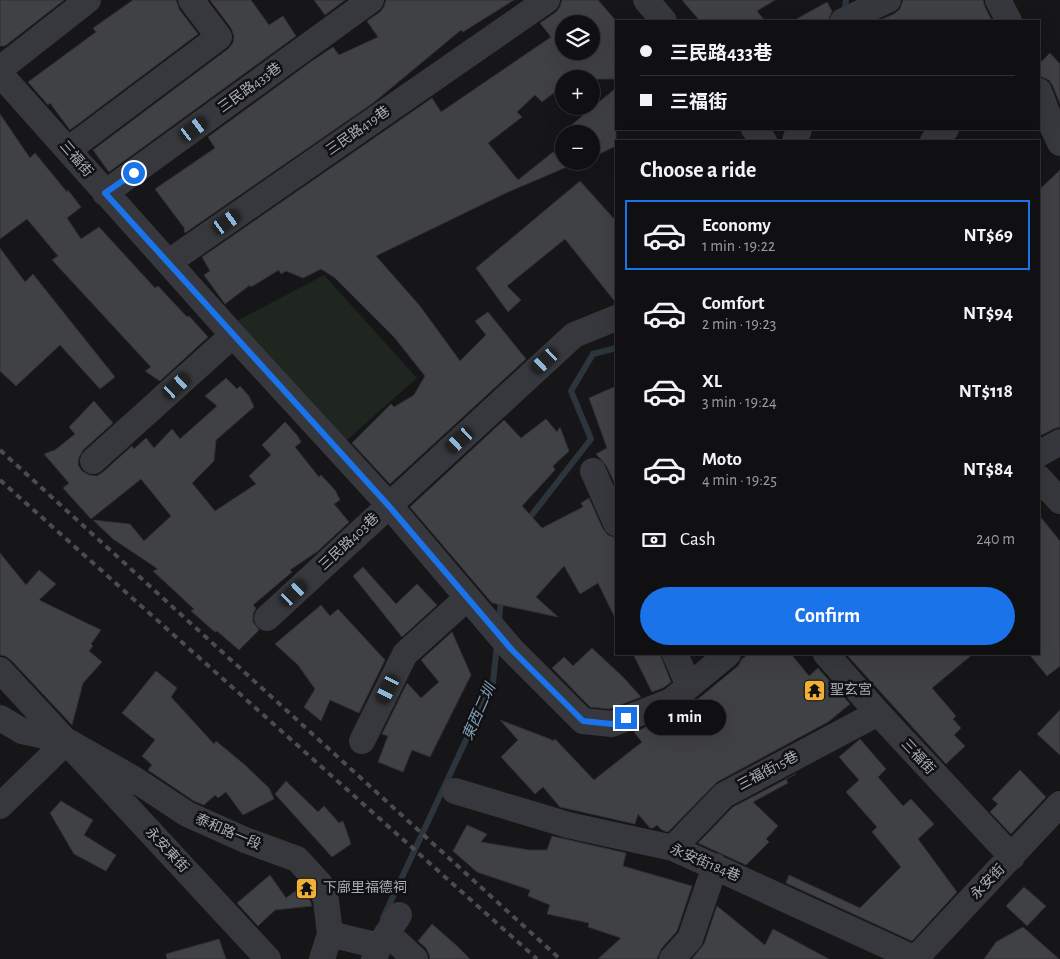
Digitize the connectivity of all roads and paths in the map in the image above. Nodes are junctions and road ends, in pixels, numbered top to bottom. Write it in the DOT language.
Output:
graph roads {
  1 [pos="88,0"];
  2 [pos="191,0"];
  3 [pos="371,0"];
  4 [pos="547,0"];
  5 [pos="646,0"];
  6 [pos="888,0"];
  7 [pos="998,0"];
  8 [pos="663,20"];
  9 [pos="845,20"];
  10 [pos="1008,20"];
  11 [pos="0,69"];
  12 [pos="0,74"];
  13 [pos="1040,94"];
  14 [pos="945,130"];
  15 [pos="1052,134"];
  16 [pos="934,140"];
  17 [pos="68,150"];
  18 [pos="105,193"];
  19 [pos="169,262"];
  20 [pos="615,318"];
  21 [pos="233,335"];
  22 [pos="1060,442"];
  23 [pos="1040,453"];
  24 [pos="93,461"];
  25 [pos="593,471"];
  26 [pos="1040,479"];
  27 [pos="1060,501"];
  28 [pos="388,505"];
  29 [pos="615,522"];
  30 [pos="467,598"];
  31 [pos="267,618"];
  32 [pos="674,655"];
  33 [pos="727,655"];
  34 [pos="827,655"];
  35 [pos="0,670"];
  36 [pos="689,686"];
  37 [pos="878,713"];
  38 [pos="0,718"];
  39 [pos="67,741"];
  40 [pos="362,741"];
  41 [pos="455,791"];
  42 [pos="1060,804"];
  43 [pos="0,806"];
  44 [pos="673,848"];
  45 [pos="1012,857"];
  46 [pos="715,866"];
  47 [pos="330,934"];
  48 [pos="385,938"];
  49 [pos="268,959"];
  50 [pos="322,959"];
  51 [pos="415,959"];
  52 [pos="672,959"];
  53 [pos="915,959"];
  1 -- 11 [label="street"];
  2 -- 17 [label="street"];
  3 -- 18 [label="street, 三民路433巷"];
  4 -- 19 [label="street, 三民路419巷"];
  5 -- 8 [label="street"];
  6 -- 9 [label="street"];
  7 -- 10 [label="street"];
  12 -- 17 [label="street, 三福街"];
  13 -- 15 [label="street"];
  14 -- 16 [label="street"];
  17 -- 18 [label="street, 三福街"];
  18 -- 19 [label="street, 三福街"];
  19 -- 21 [label="street, 三福街"];
  20 -- 28 [label="street, 三民路403巷"];
  21 -- 24 [label="street"];
  21 -- 28 [label="street, 三福街"];
  22 -- 23 [label="street"];
  25 -- 29 [label="street"];
  26 -- 27 [label="street"];
  28 -- 30 [label="street, 三福街"];
  28 -- 31 [label="street, 三民路403巷"];
  30 -- 36 [label="street, 三福街"];
  30 -- 40 [label="street"];
  32 -- 36 [label="street"];
  33 -- 36 [label="street, 三福街"];
  34 -- 37 [label="street, 三福街"];
  35 -- 39 [label="street, 泰和路一段"];
  37 -- 44 [label="street, 三福街15巷"];
  37 -- 45 [label="street, 三福街"];
  38 -- 39 [label="street, 泰和路一段"];
  39 -- 43 [label="street"];
  39 -- 47 [label="street, 泰和路一段"];
  39 -- 49 [label="street, 永安東街"];
  41 -- 44 [label="street, 永安街184巷"];
  42 -- 45 [label="street, 永安街"];
  44 -- 46 [label="street, 永安街184巷"];
  45 -- 53 [label="street, 永安街"];
  46 -- 52 [label="street"];
  46 -- 53 [label="street, 永安街184巷"];
  47 -- 48 [label="street"];
  47 -- 50 [label="street, 泰和路一段"];
  48 -- 51 [label="street"];
}
